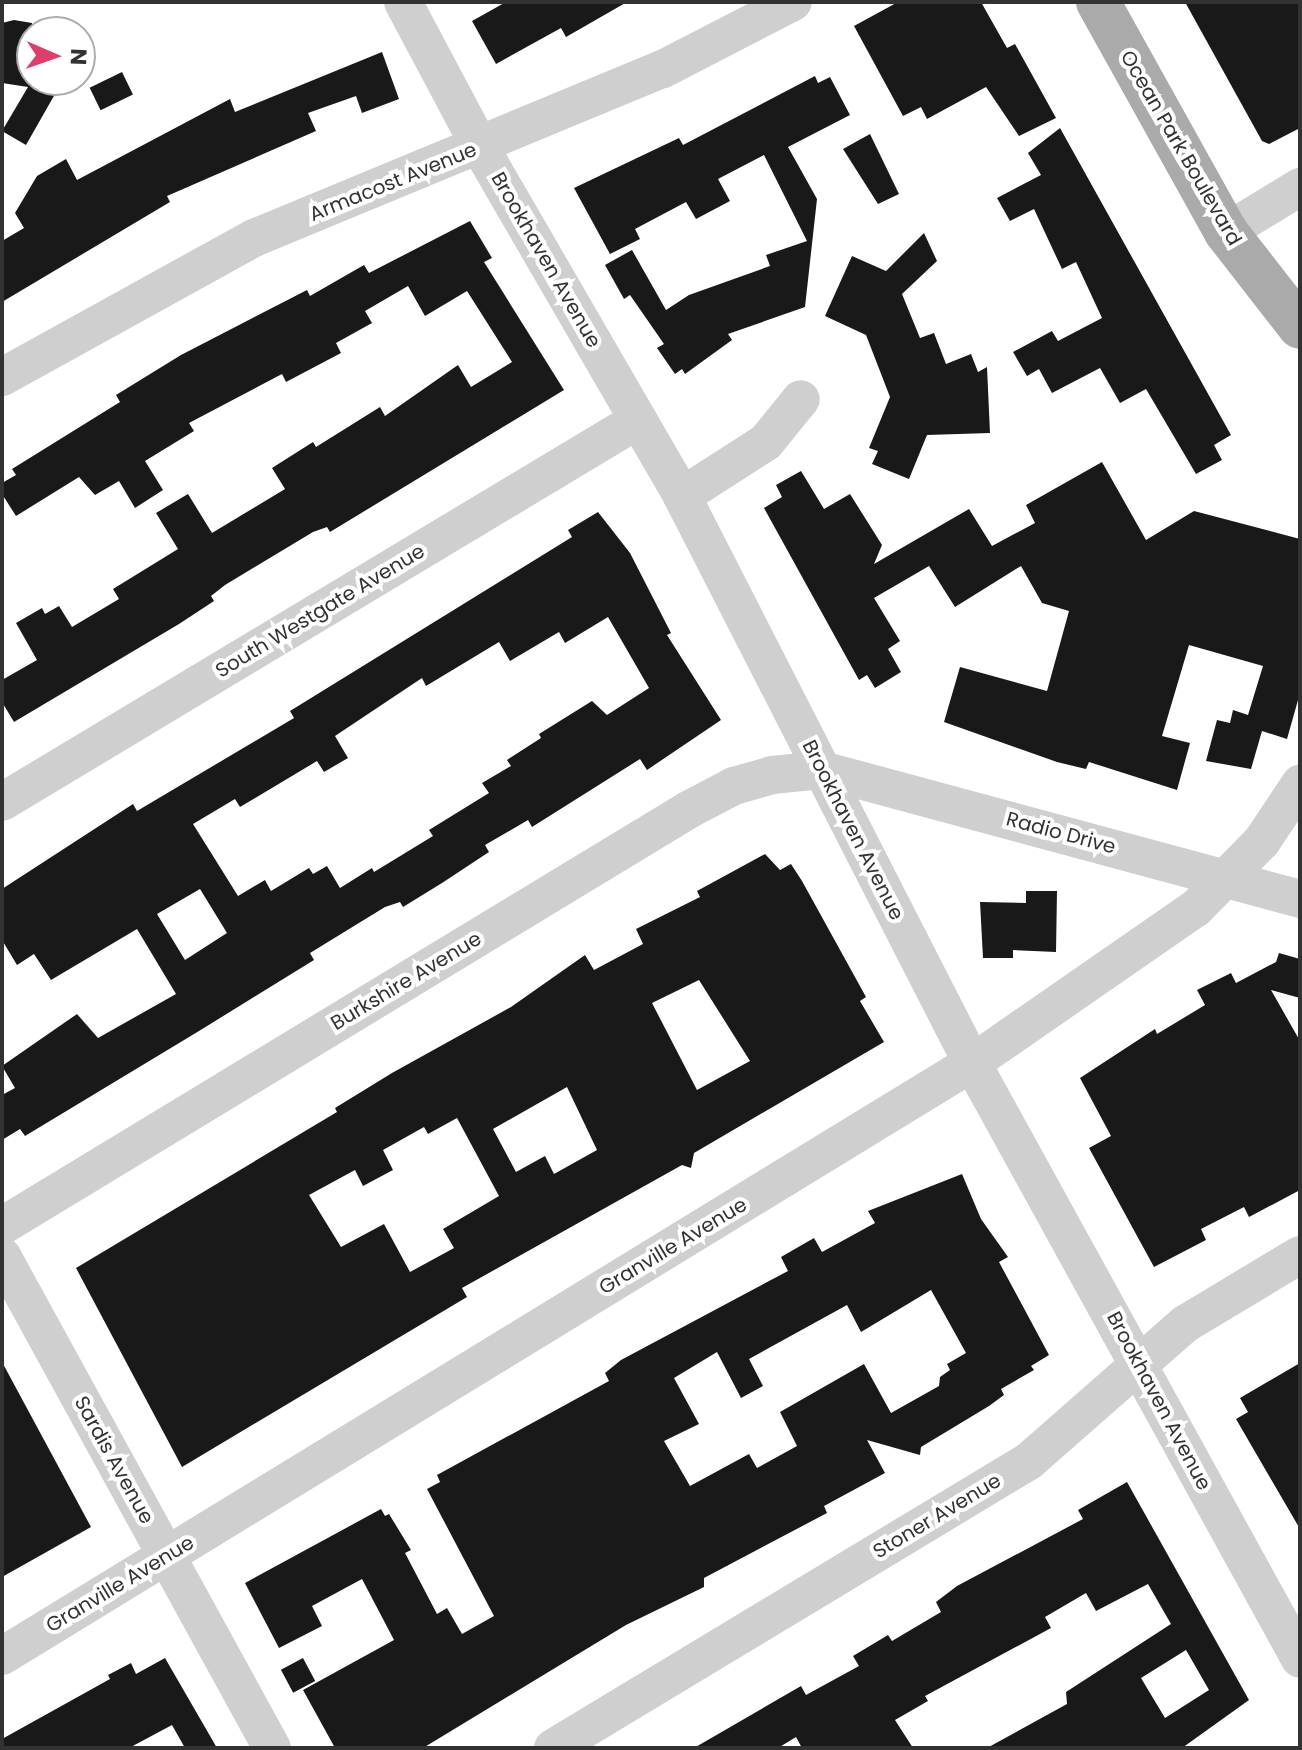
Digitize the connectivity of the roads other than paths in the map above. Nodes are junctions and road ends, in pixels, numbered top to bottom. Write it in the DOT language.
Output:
graph roads {
  1 [pos="403,2"];
  2 [pos="793,2"];
  3 [pos="1098,2"];
  4 [pos="480,147"];
  5 [pos="1300,187"];
  6 [pos="1226,232"];
  7 [pos="1300,327"];
  8 [pos="2,377"];
  9 [pos="801,399"];
  10 [pos="638,420"];
  11 [pos="682,496"];
  12 [pos="822,770"];
  13 [pos="1300,784"];
  14 [pos="2,802"];
  15 [pos="1228,878"];
  16 [pos="1300,899"];
  17 [pos="972,1063"];
  18 [pos="2,1226"];
  19 [pos="1300,1255"];
  20 [pos="2,1256"];
  21 [pos="1141,1364"];
  22 [pos="166,1555"];
  23 [pos="2,1656"];
  24 [pos="1300,1659"];
  25 [pos="272,1748"];
  26 [pos="553,1748"];
  1 -- 4 [label="street, Brookhaven Avenue"];
  2 -- 4 [label="street, Armacost Avenue"];
  3 -- 6 [label="main road, Ocean Park Boulevard"];
  4 -- 8 [label="street, Armacost Avenue"];
  4 -- 10 [label="street, Brookhaven Avenue"];
  5 -- 6 [label="street"];
  6 -- 7 [label="main road, Ocean Park Boulevard"];
  9 -- 11 [label="street"];
  10 -- 11 [label="street, Brookhaven Avenue"];
  10 -- 14 [label="street, South Westgate Avenue"];
  11 -- 12 [label="street, Brookhaven Avenue"];
  12 -- 15 [label="street, Radio Drive"];
  12 -- 17 [label="street, Brookhaven Avenue"];
  12 -- 18 [label="street, Burkshire Avenue"];
  13 -- 15 [label="street, Granville Avenue"];
  15 -- 16 [label="street, Radio Drive"];
  15 -- 17 [label="street, Granville Avenue"];
  17 -- 21 [label="street, Brookhaven Avenue"];
  17 -- 22 [label="street, Granville Avenue"];
  19 -- 21 [label="street, Stoner Avenue"];
  20 -- 22 [label="street, Sardis Avenue"];
  21 -- 24 [label="street, Brookhaven Avenue"];
  21 -- 26 [label="street, Stoner Avenue"];
  22 -- 23 [label="street, Granville Avenue"];
  22 -- 25 [label="street, Sardis Avenue"];
}
